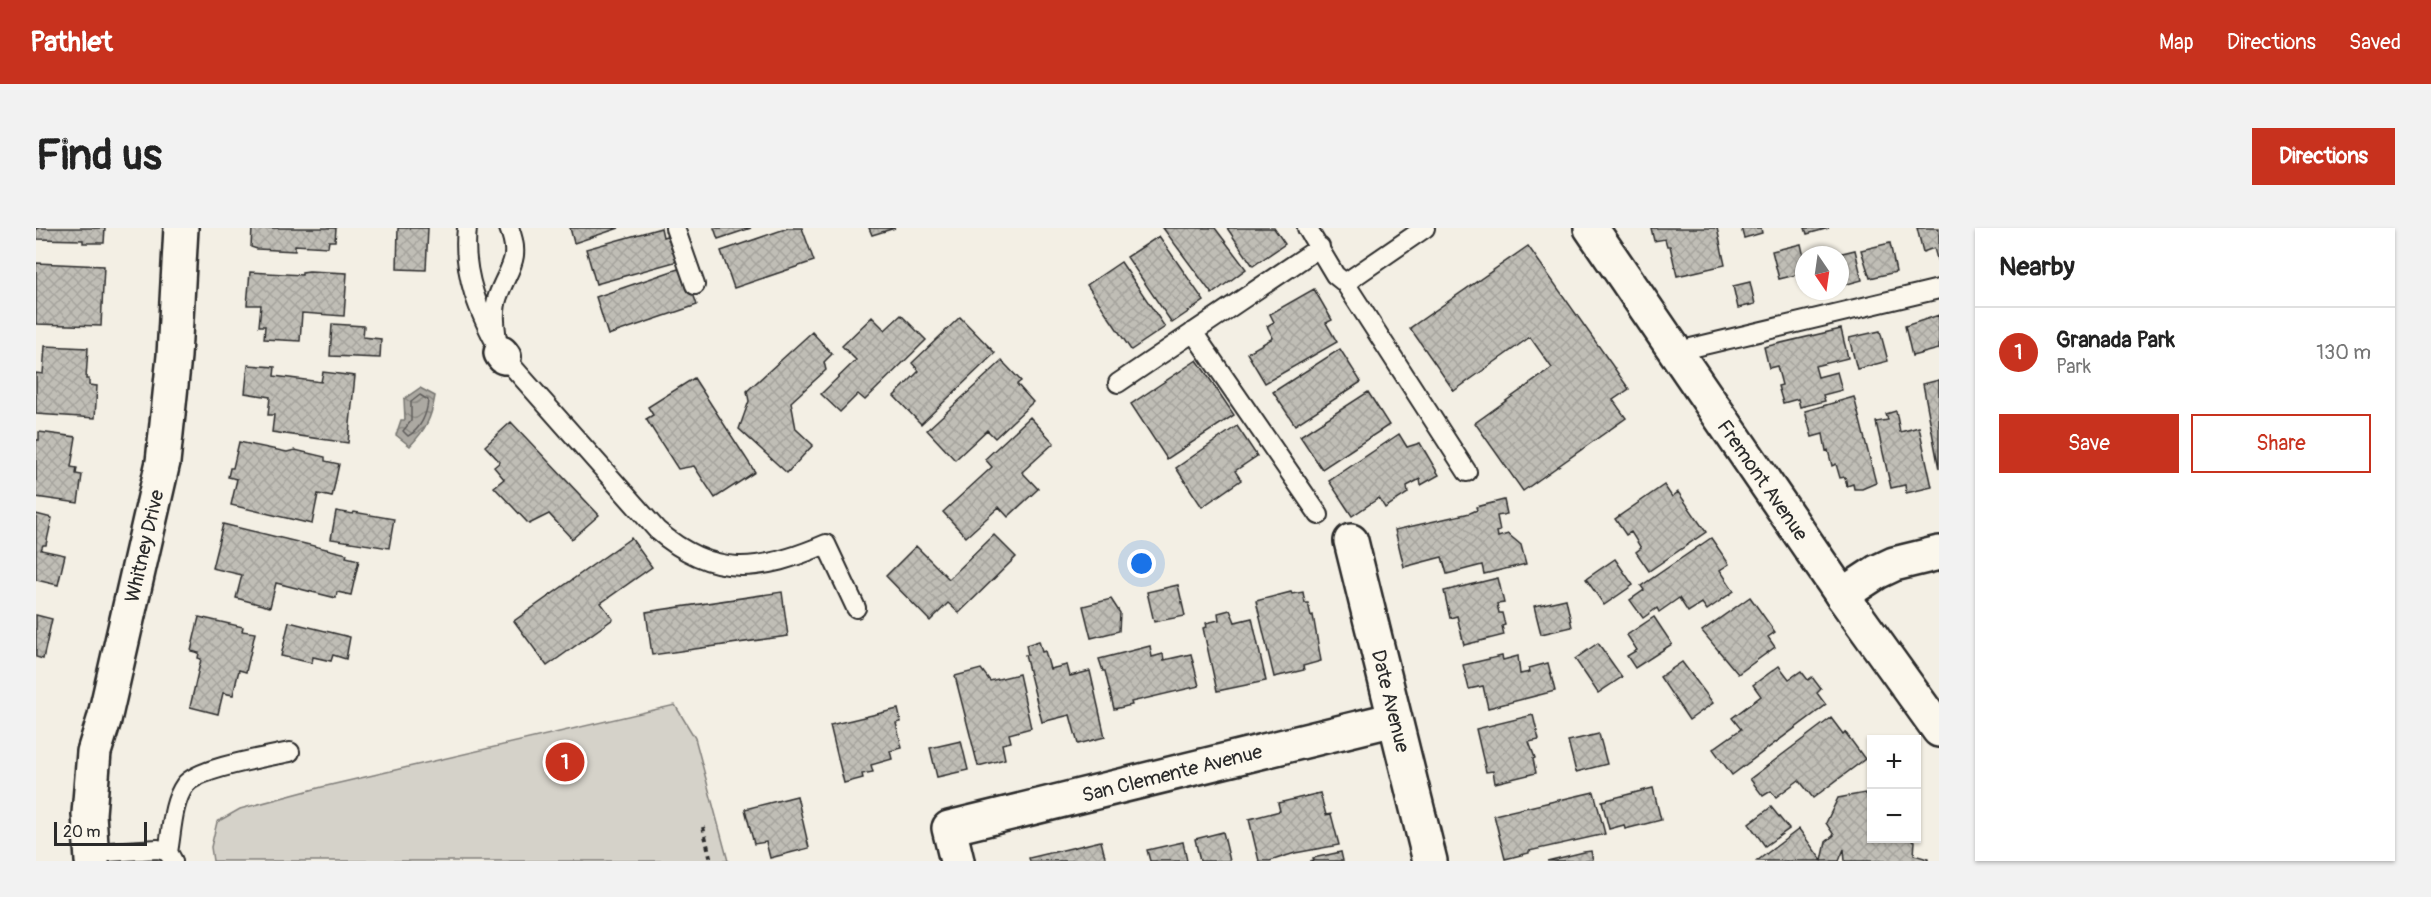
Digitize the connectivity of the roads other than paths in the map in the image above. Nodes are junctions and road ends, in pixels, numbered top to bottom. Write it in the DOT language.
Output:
graph roads {
  1 [pos="181,228"];
  2 [pos="467,228"];
  3 [pos="509,228"];
  4 [pos="675,228"];
  5 [pos="1307,228"];
  6 [pos="1425,228"];
  7 [pos="1591,228"];
  8 [pos="1320,247"];
  9 [pos="1346,283"];
  10 [pos="695,285"];
  11 [pos="1939,289"];
  12 [pos="1193,332"];
  13 [pos="1674,351"];
  14 [pos="502,355"];
  15 [pos="1118,383"];
  16 [pos="1467,472"];
  17 [pos="1319,515"];
  18 [pos="1351,541"];
  19 [pos="1939,553"];
  20 [pos="1842,595"];
  21 [pos="856,608"];
  22 [pos="1395,719"];
  23 [pos="1939,730"];
  24 [pos="290,752"];
  25 [pos="171,856"];
  26 [pos="92,857"];
  27 [pos="957,861"];
  28 [pos="1430,861"];
  1 -- 26 [label="street, Whitney Drive"];
  2 -- 14 [label="lane"];
  3 -- 14 [label="lane"];
  4 -- 10 [label="lane"];
  5 -- 8 [label="lane"];
  6 -- 9 [label="lane"];
  7 -- 13 [label="street, Fremont Avenue"];
  8 -- 9 [label="lane"];
  8 -- 12 [label="lane"];
  9 -- 16 [label="lane"];
  11 -- 13 [label="lane"];
  12 -- 15 [label="lane"];
  12 -- 17 [label="lane"];
  13 -- 20 [label="street, Fremont Avenue"];
  14 -- 21 [label="lane"];
  18 -- 22 [label="street, Date Avenue"];
  19 -- 20 [label="street"];
  20 -- 23 [label="street, Fremont Avenue"];
  22 -- 27 [label="street, San Clemente Avenue"];
  22 -- 28 [label="street, Date Avenue"];
  24 -- 25 [label="lane"];
  25 -- 26 [label="lane"];
}
